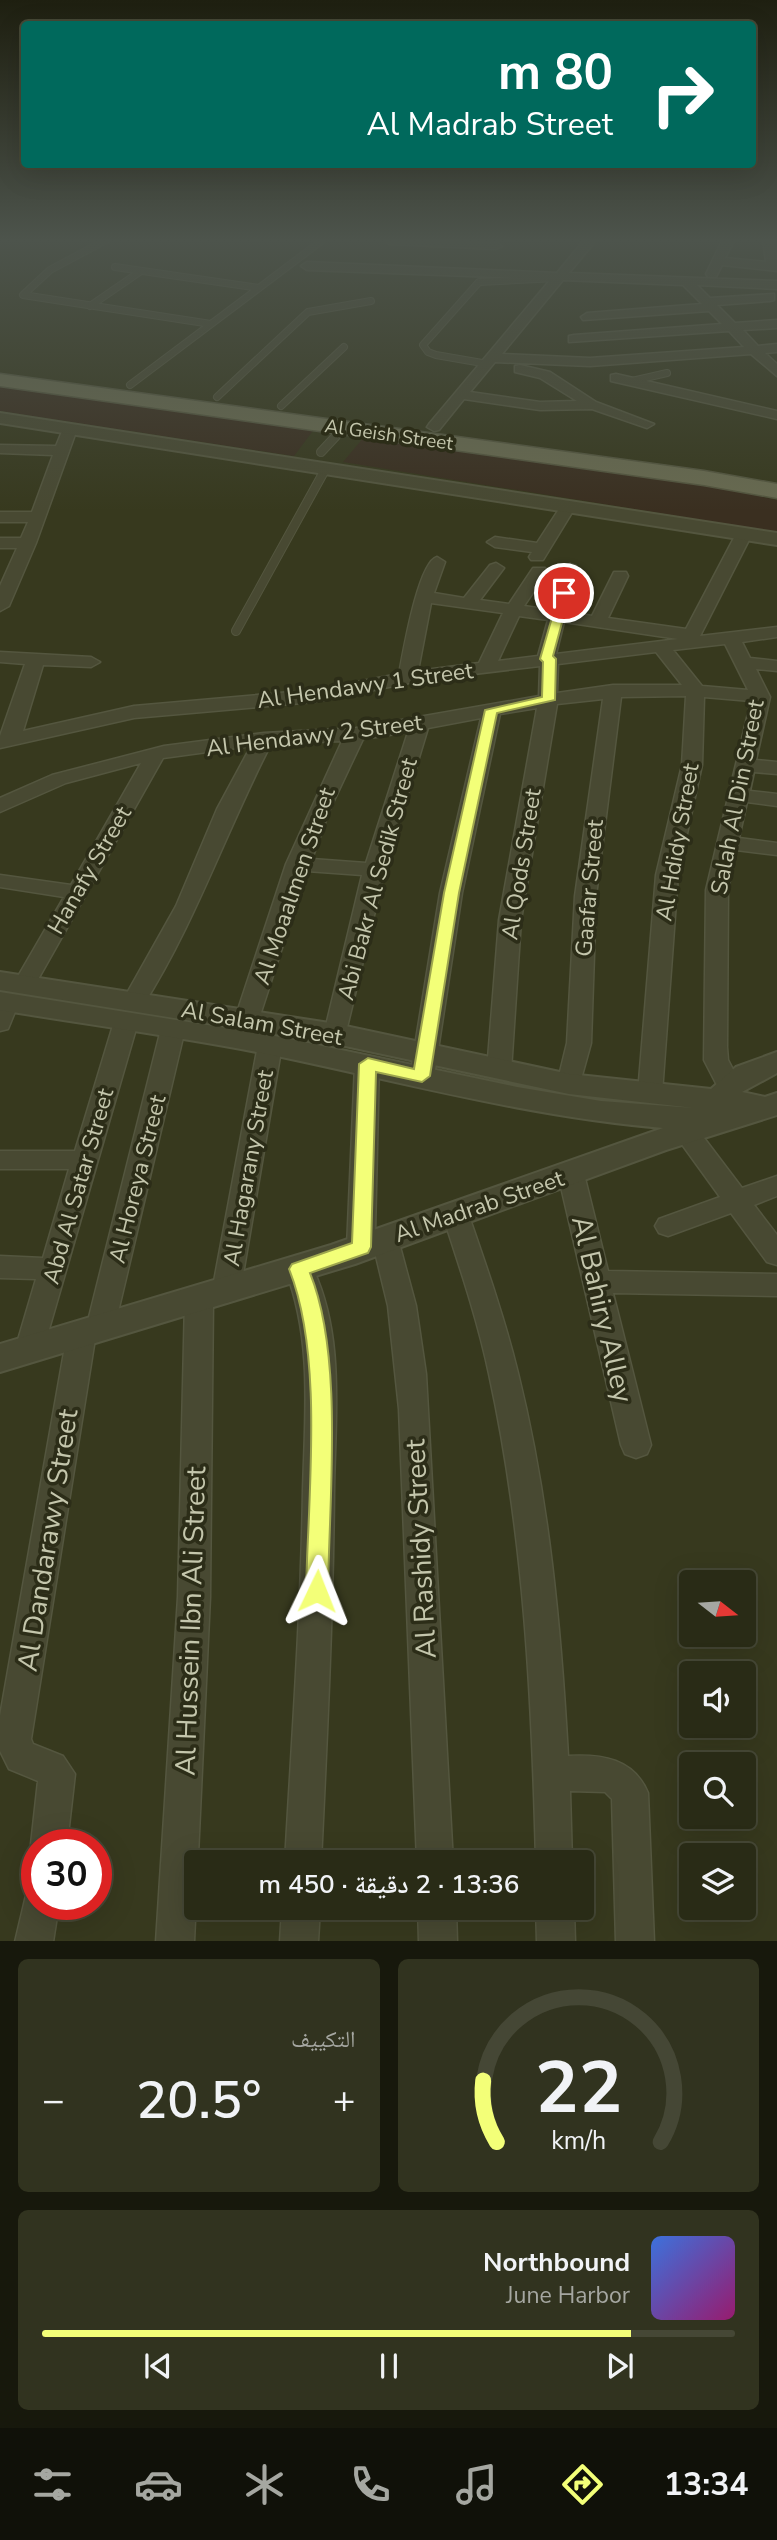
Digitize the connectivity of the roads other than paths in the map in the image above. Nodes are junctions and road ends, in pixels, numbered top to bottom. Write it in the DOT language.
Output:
graph roads {
  1 [pos="204,330"];
  2 [pos="289,330"];
  3 [pos="437,330"];
  4 [pos="516,330"];
  5 [pos="580,330"];
  6 [pos="698,330"];
  7 [pos="735,330"];
  8 [pos="680,331"];
  9 [pos="574,339"];
  10 [pos="344,347"];
  11 [pos="777,348"];
  12 [pos="754,349"];
  13 [pos="701,353"];
  14 [pos="561,361"];
  15 [pos="490,362"];
  16 [pos="0,366"];
  17 [pos="777,372"];
  18 [pos="667,373"];
  19 [pos="616,378"];
  20 [pos="0,380"];
  21 [pos="632,382"];
  22 [pos="130,385"];
  23 [pos="462,395"];
  24 [pos="211,401"];
  25 [pos="593,405"];
  26 [pos="281,406"];
  27 [pos="777,415"];
  28 [pos="0,418"];
  29 [pos="647,424"];
  30 [pos="434,427"];
  31 [pos="343,428"];
  32 [pos="70,429"];
  33 [pos="0,449"];
  34 [pos="62,451"];
  35 [pos="323,460"];
  36 [pos="777,475"];
  37 [pos="777,491"];
  38 [pos="568,506"];
  39 [pos="0,517"];
  40 [pos="38,517"];
  41 [pos="744,534"];
  42 [pos="777,539"];
  43 [pos="495,542"];
  44 [pos="0,543"];
  45 [pos="28,543"];
  46 [pos="539,559"];
  47 [pos="437,562"];
  48 [pos="496,568"];
  49 [pos="570,569"];
  50 [pos="620,576"];
  51 [pos="6,578"];
  52 [pos="425,597"];
  53 [pos="469,604"];
  54 [pos="0,606"];
  55 [pos="513,610"];
  56 [pos="557,616"];
  57 [pos="601,622"];
  58 [pos="236,631"];
  59 [pos="777,632"];
  60 [pos="731,638"];
  61 [pos="689,639"];
  62 [pos="660,646"];
  63 [pos="593,654"];
  64 [pos="0,657"];
  65 [pos="36,659"];
  66 [pos="548,659"];
  67 [pos="91,662"];
  68 [pos="744,663"];
  69 [pos="777,666"];
  70 [pos="486,667"];
  71 [pos="407,678"];
  72 [pos="695,689"];
  73 [pos="613,691"];
  74 [pos="548,700"];
  75 [pos="765,703"];
  76 [pos="492,710"];
  77 [pos="420,724"];
  78 [pos="355,734"];
  79 [pos="264,739"];
  80 [pos="6,741"];
  81 [pos="155,755"];
  82 [pos="744,765"];
  83 [pos="777,768"];
  84 [pos="737,795"];
  85 [pos="777,800"];
  86 [pos="0,806"];
  87 [pos="727,843"];
  88 [pos="777,849"];
  89 [pos="297,864"];
  90 [pos="374,870"];
  91 [pos="0,881"];
  92 [pos="76,892"];
  93 [pos="6,998"];
  94 [pos="130,1012"];
  95 [pos="173,1029"];
  96 [pos="244,1029"];
  97 [pos="336,1034"];
  98 [pos="270,1045"];
  99 [pos="777,1062"];
  100 [pos="368,1064"];
  101 [pos="423,1065"];
  102 [pos="499,1071"];
  103 [pos="569,1084"];
  104 [pos="650,1093"];
  105 [pos="775,1107"];
  106 [pos="712,1109"];
  107 [pos="0,1160"];
  108 [pos="85,1160"];
  109 [pos="571,1174"];
  110 [pos="777,1186"];
  111 [pos="737,1199"];
  112 [pos="456,1216"];
  113 [pos="667,1226"];
  114 [pos="373,1243"];
  115 [pos="774,1246"];
  116 [pos="0,1267"];
  117 [pos="53,1269"];
  118 [pos="299,1269"];
  119 [pos="597,1282"];
  120 [pos="777,1285"];
  121 [pos="213,1296"];
  122 [pos="90,1332"];
  123 [pos="15,1354"];
  124 [pos="636,1445"];
  125 [pos="552,1775"];
  126 [pos="51,1829"];
  127 [pos="304,1850"];
  128 [pos="434,1850"];
  129 [pos="554,1850"];
  130 [pos="37,1920"];
  131 [pos="300,1920"];
  132 [pos="438,1920"];
  133 [pos="555,1920"];
  134 [pos="34,1941"];
  135 [pos="175,1941"];
  136 [pos="299,1941"];
  137 [pos="439,1941"];
  138 [pos="556,1941"];
  139 [pos="635,1941"];
  1 -- 22 [label="lane"];
  2 -- 24 [label="lane"];
  3 -- 15 [label="lane"];
  4 -- 15 [label="street"];
  5 -- 9 [label="street"];
  6 -- 8 [label="street"];
  7 -- 12 [label="street"];
  8 -- 9 [label="street"];
  8 -- 13 [label="street"];
  9 -- 14 [label="street"];
  10 -- 26 [label="lane"];
  11 -- 12 [label="street"];
  12 -- 13 [label="street"];
  12 -- 17 [label="street"];
  13 -- 14 [label="street"];
  14 -- 15 [label="street"];
  15 -- 23 [label="street"];
  15 -- 25 [label="street"];
  16 -- 22 [label="main road, Al Geish Street"];
  18 -- 21 [label="lane"];
  19 -- 21 [label="street"];
  20 -- 24 [label="main road, Al Geish Street"];
  21 -- 27 [label="street"];
  22 -- 24 [label="main road, Al Geish Street"];
  23 -- 25 [label="street"];
  23 -- 30 [label="street"];
  24 -- 26 [label="main road, Al Geish Street"];
  24 -- 31 [label="main road, Al Geish Street"];
  25 -- 29 [label="street"];
  26 -- 30 [label="main road, Al Geish Street"];
  28 -- 32 [label="street"];
  30 -- 36 [label="main road, Al Geish Street"];
  31 -- 35 [label="lane"];
  31 -- 37 [label="main road, Al Geish Street"];
  32 -- 34 [label="street"];
  32 -- 35 [label="street"];
  33 -- 34 [label="street"];
  34 -- 40 [label="street"];
  35 -- 38 [label="street"];
  35 -- 58 [label="lane"];
  38 -- 41 [label="street"];
  38 -- 46 [label="street"];
  39 -- 40 [label="street"];
  40 -- 45 [label="street"];
  41 -- 42 [label="street"];
  41 -- 61 [label="street"];
  43 -- 46 [label="street"];
  44 -- 45 [label="street"];
  45 -- 51 [label="street"];
  46 -- 55 [label="street"];
  47 -- 52 [label="street"];
  48 -- 53 [label="street"];
  49 -- 56 [label="street, Al Qods Street"];
  50 -- 57 [label="street"];
  51 -- 54 [label="street"];
  52 -- 53 [label="street"];
  52 -- 71 [label="street"];
  53 -- 55 [label="street"];
  55 -- 56 [label="street"];
  55 -- 70 [label="street"];
  56 -- 57 [label="street"];
  56 -- 66 [label="street, Al Qods Street"];
  57 -- 61 [label="street"];
  57 -- 63 [label="street"];
  59 -- 60 [label="street, Al Hendawy 1 Street"];
  60 -- 61 [label="street, Al Hendawy 1 Street"];
  60 -- 68 [label="street, Salah Al Din Street"];
  61 -- 62 [label="street, Al Hendawy 1 Street"];
  62 -- 63 [label="street, Al Hendawy 1 Street"];
  62 -- 72 [label="street"];
  63 -- 66 [label="street, Al Hendawy 1 Street"];
  64 -- 65 [label="street"];
  65 -- 67 [label="street"];
  65 -- 80 [label="street"];
  66 -- 70 [label="street, Al Hendawy 1 Street"];
  66 -- 74 [label="street, Al Qods Street"];
  68 -- 69 [label="street"];
  68 -- 75 [label="street, Salah Al Din Street"];
  70 -- 71 [label="street, Al Hendawy 1 Street"];
  71 -- 80 [label="street, Al Hendawy 1 Street"];
  72 -- 73 [label="street, Al Hendawy 2 Street"];
  72 -- 75 [label="street, Al Hendawy 2 Street"];
  72 -- 104 [label="street, Al Hdidy Street"];
  73 -- 74 [label="street, Al Hendawy 2 Street"];
  73 -- 103 [label="street, Gaafar Street"];
  74 -- 76 [label="street, Al Hendawy 2 Street"];
  74 -- 102 [label="street, Al Qods Street"];
  75 -- 82 [label="street, Salah Al Din Street"];
  76 -- 77 [label="street, Al Hendawy 2 Street"];
  76 -- 101 [label="street"];
  77 -- 78 [label="street, Al Hendawy 2 Street"];
  77 -- 90 [label="street, Abi Bakr Al Sedik Street"];
  78 -- 79 [label="street, Al Hendawy 2 Street"];
  78 -- 89 [label="street, Al Moaalmen Street"];
  79 -- 81 [label="street, Al Hendawy 2 Street"];
  79 -- 94 [label="street, Abd Al Satar Street"];
  81 -- 86 [label="street, Al Hendawy 2 Street"];
  81 -- 92 [label="street, Hanafy Street"];
  82 -- 83 [label="street"];
  82 -- 84 [label="street, Salah Al Din Street"];
  84 -- 85 [label="street"];
  84 -- 87 [label="street, Salah Al Din Street"];
  87 -- 88 [label="street"];
  87 -- 106 [label="street, Salah Al Din Street"];
  89 -- 90 [label="street"];
  89 -- 96 [label="street, Al Moaalmen Street"];
  90 -- 97 [label="street, Abi Bakr Al Sedik Street"];
  91 -- 92 [label="street"];
  92 -- 93 [label="street, Hanafy Street"];
  93 -- 94 [label="street, Al Salam Street"];
  94 -- 95 [label="street, Al Salam Street"];
  94 -- 96 [label="street, Al Salam Street"];
  94 -- 108 [label="street, Abd Al Satar Street"];
  95 -- 96 [label="street, Al Salam Street"];
  95 -- 122 [label="street, Al Horeya Street"];
  96 -- 97 [label="street, Al Salam Street"];
  96 -- 98 [label="street, Al Salam Street"];
  97 -- 101 [label="street, Al Salam Street"];
  98 -- 100 [label="street, Al Salam Street"];
  98 -- 121 [label="street, Al Hagarany Street"];
  99 -- 106 [label="street"];
  100 -- 101 [label="street, Al Salam Street"];
  100 -- 114 [label="street"];
  101 -- 102 [label="street, Al Salam Street"];
  101 -- 106 [label="street, Al Salam Street"];
  102 -- 103 [label="street, Al Salam Street"];
  103 -- 104 [label="street, Al Salam Street"];
  104 -- 106 [label="street, Al Salam Street"];
  105 -- 106 [label="street"];
  106 -- 109 [label="street, Al Madrab Street"];
  106 -- 111 [label="street, Salah Al Din Street"];
  107 -- 108 [label="street"];
  108 -- 117 [label="street, Abd Al Satar Street"];
  109 -- 112 [label="street, Al Madrab Street"];
  109 -- 119 [label="street, Al Bahiry Alley"];
  110 -- 111 [label="street"];
  111 -- 113 [label="street"];
  111 -- 115 [label="street, Salah Al Din Street"];
  112 -- 114 [label="street, Al Madrab Street"];
  112 -- 125 [label="street"];
  114 -- 118 [label="street, Al Madrab Street"];
  114 -- 128 [label="street, Al Rashidy Street"];
  116 -- 117 [label="street"];
  117 -- 123 [label="street, Abd Al Satar Street"];
  118 -- 121 [label="street, Al Madrab Street"];
  118 -- 127 [label="street"];
  119 -- 120 [label="street"];
  119 -- 124 [label="street, Al Bahiry Alley"];
  121 -- 122 [label="street, Al Madrab Street"];
  121 -- 135 [label="street, Al Hussein Ibn Ali Street"];
  122 -- 123 [label="street, Al Madrab Street"];
  122 -- 126 [label="street, Al Dandarawy Street"];
  125 -- 129 [label="street"];
  125 -- 139 [label="street"];
  130 -- 134 [label="street"];
  131 -- 136 [label="street"];
  132 -- 137 [label="street"];
  133 -- 138 [label="street"];
}
